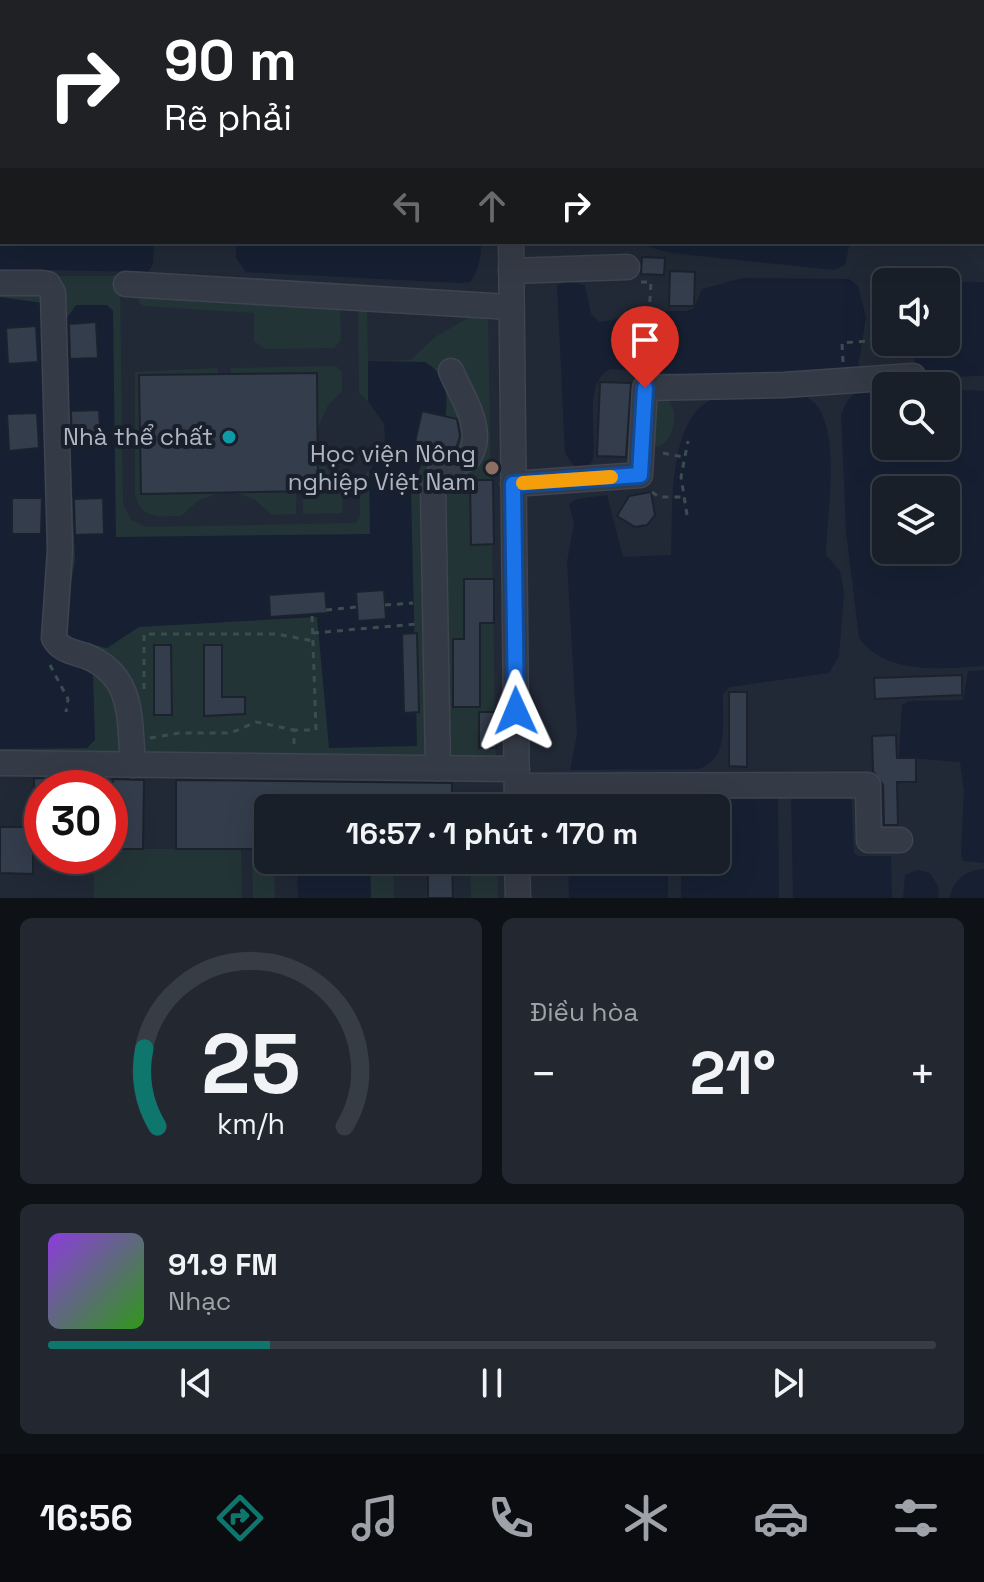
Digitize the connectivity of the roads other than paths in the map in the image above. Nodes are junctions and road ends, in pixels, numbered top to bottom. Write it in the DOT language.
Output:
graph roads {
  1 [pos="511,244"];
  2 [pos="627,267"];
  3 [pos="511,271"];
  4 [pos="0,283"];
  5 [pos="126,284"];
  6 [pos="511,307"];
  7 [pos="451,371"];
  8 [pos="872,379"];
  9 [pos="513,484"];
  10 [pos="137,744"];
  11 [pos="0,763"];
  12 [pos="438,768"];
  13 [pos="517,788"];
  14 [pos="900,840"];
  15 [pos="517,874"];
  16 [pos="518,898"];
  1 -- 3 [label="street"];
  2 -- 3 [label="street"];
  3 -- 6 [label="street"];
  4 -- 10 [label="street"];
  5 -- 6 [label="street"];
  6 -- 9 [label="street"];
  7 -- 12 [label="street"];
  8 -- 9 [label="street"];
  9 -- 13 [label="street"];
  10 -- 11 [label="street"];
  10 -- 12 [label="street"];
  12 -- 13 [label="street"];
  13 -- 14 [label="street"];
  15 -- 16 [label="street"];
}
